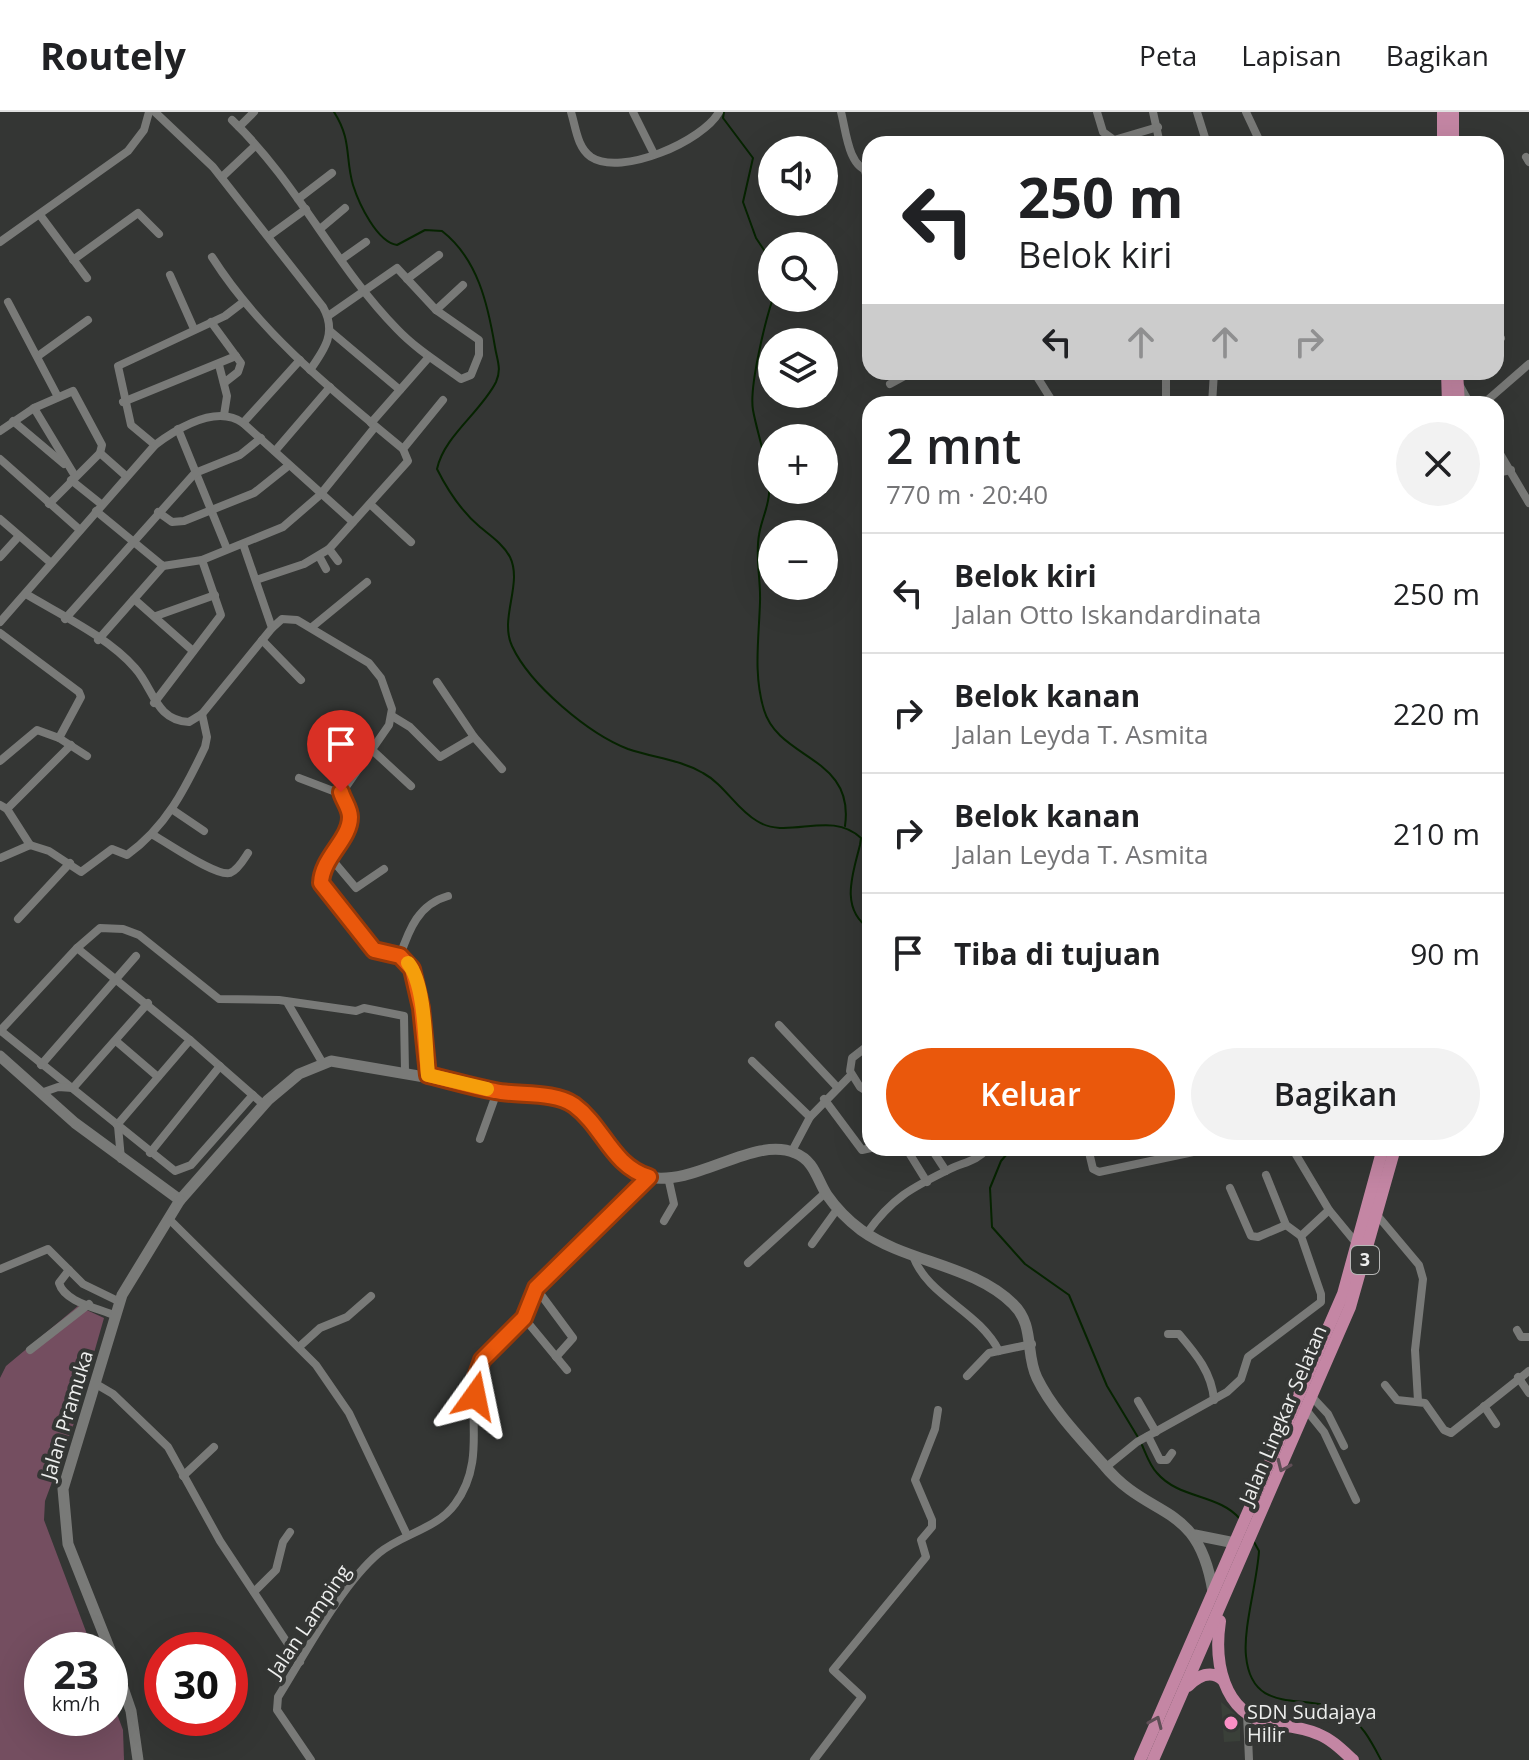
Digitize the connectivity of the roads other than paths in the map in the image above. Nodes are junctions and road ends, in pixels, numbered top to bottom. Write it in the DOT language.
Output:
graph roads {
  1 [pos="152,112"];
  2 [pos="254,112"];
  3 [pos="571,112"];
  4 [pos="633,112"];
  5 [pos="719,112"];
  6 [pos="841,112"];
  7 [pos="1097,112"];
  8 [pos="1153,112"];
  9 [pos="1197,112"];
  10 [pos="1246,112"];
  11 [pos="1443,112"];
  12 [pos="1453,112"];
  13 [pos="1158,127"];
  14 [pos="1108,136"];
  15 [pos="1128,136"];
  16 [pos="1159,136"];
  17 [pos="1204,136"];
  18 [pos="1257,136"];
  19 [pos="1443,136"];
  20 [pos="1453,136"];
  21 [pos="255,146"];
  22 [pos="654,154"];
  23 [pos="862,167"];
  24 [pos="332,173"];
  25 [pos="222,177"];
  26 [pos="298,199"];
  27 [pos="345,208"];
  28 [pos="306,209"];
  29 [pos="40,215"];
  30 [pos="320,229"];
  31 [pos="159,234"];
  32 [pos="269,236"];
  33 [pos="0,242"];
  34 [pos="366,242"];
  35 [pos="439,255"];
  36 [pos="212,257"];
  37 [pos="342,259"];
  38 [pos="73,260"];
  39 [pos="170,275"];
  40 [pos="87,278"];
  41 [pos="407,279"];
  42 [pos="463,285"];
  43 [pos="365,292"];
  44 [pos="8,302"];
  45 [pos="242,303"];
  46 [pos="436,310"];
  47 [pos="328,316"];
  48 [pos="88,320"];
  49 [pos="211,322"];
  50 [pos="194,329"];
  51 [pos="330,331"];
  52 [pos="38,356"];
  53 [pos="236,356"];
  54 [pos="429,357"];
  55 [pos="300,360"];
  56 [pos="1529,364"];
  57 [pos="219,365"];
  58 [pos="310,370"];
  59 [pos="897,380"];
  60 [pos="224,383"];
  61 [pos="890,384"];
  62 [pos="330,387"];
  63 [pos="400,390"];
  64 [pos="1492,396"];
  65 [pos="58,397"];
  66 [pos="443,400"];
  67 [pos="123,402"];
  68 [pos="34,408"];
  69 [pos="224,415"];
  70 [pos="13,421"];
  71 [pos="243,423"];
  72 [pos="373,425"];
  73 [pos="178,429"];
  74 [pos="0,431"];
  75 [pos="261,438"];
  76 [pos="155,445"];
  77 [pos="403,449"];
  78 [pos="275,451"];
  79 [pos="100,453"];
  80 [pos="0,459"];
  81 [pos="1504,459"];
  82 [pos="65,465"];
  83 [pos="288,466"];
  84 [pos="1511,470"];
  85 [pos="1504,471"];
  86 [pos="195,473"];
  87 [pos="126,476"];
  88 [pos="73,478"];
  89 [pos="320,495"];
  90 [pos="1529,503"];
  91 [pos="49,504"];
  92 [pos="370,504"];
  93 [pos="99,507"];
  94 [pos="212,511"];
  95 [pos="158,512"];
  96 [pos="0,519"];
  97 [pos="353,522"];
  98 [pos="80,530"];
  99 [pos="19,536"];
  100 [pos="131,541"];
  101 [pos="411,542"];
  102 [pos="243,544"];
  103 [pos="227,549"];
  104 [pos="329,549"];
  105 [pos="319,556"];
  106 [pos="0,557"];
  107 [pos="202,560"];
  108 [pos="338,561"];
  109 [pos="51,563"];
  110 [pos="163,566"];
  111 [pos="326,569"];
  112 [pos="256,580"];
  113 [pos="367,582"];
  114 [pos="26,594"];
  115 [pos="215,595"];
  116 [pos="134,599"];
  117 [pos="156,616"];
  118 [pos="65,619"];
  119 [pos="0,622"];
  120 [pos="312,627"];
  121 [pos="272,628"];
  122 [pos="0,633"];
  123 [pos="98,640"];
  124 [pos="262,640"];
  125 [pos="193,651"];
  126 [pos="301,680"];
  127 [pos="437,682"];
  128 [pos="154,703"];
  129 [pos="202,714"];
  130 [pos="392,716"];
  131 [pos="474,737"];
  132 [pos="59,738"];
  133 [pos="71,745"];
  134 [pos="371,749"];
  135 [pos="87,756"];
  136 [pos="0,761"];
  137 [pos="502,769"];
  138 [pos="299,778"];
  139 [pos="411,786"];
  140 [pos="341,794"];
  141 [pos="4,807"];
  142 [pos="173,810"];
  143 [pos="204,831"];
  144 [pos="153,835"];
  145 [pos="30,845"];
  146 [pos="248,853"];
  147 [pos="329,856"];
  148 [pos="0,858"];
  149 [pos="70,863"];
  150 [pos="384,869"];
  151 [pos="448,896"];
  152 [pos="18,919"];
  153 [pos="77,948"];
  154 [pos="136,956"];
  155 [pos="400,956"];
  156 [pos="117,977"];
  157 [pos="287,1002"];
  158 [pos="148,1003"];
  159 [pos="779,1025"];
  160 [pos="0,1030"];
  161 [pos="190,1040"];
  162 [pos="116,1041"];
  163 [pos="862,1050"];
  164 [pos="0,1056"];
  165 [pos="30,1056"];
  166 [pos="752,1061"];
  167 [pos="322,1062"];
  168 [pos="41,1065"];
  169 [pos="220,1066"];
  170 [pos="17,1071"];
  171 [pos="405,1071"];
  172 [pos="428,1075"];
  173 [pos="850,1076"];
  174 [pos="158,1077"];
  175 [pos="862,1086"];
  176 [pos="837,1087"];
  177 [pos="73,1088"];
  178 [pos="497,1092"];
  179 [pos="41,1093"];
  180 [pos="253,1095"];
  181 [pos="824,1099"];
  182 [pos="263,1104"];
  183 [pos="810,1117"];
  184 [pos="117,1125"];
  185 [pos="480,1139"];
  186 [pos="862,1150"];
  187 [pos="792,1151"];
  188 [pos="150,1153"];
  189 [pos="911,1156"];
  190 [pos="936,1156"];
  191 [pos="981,1156"];
  192 [pos="1090,1156"];
  193 [pos="1164,1156"];
  194 [pos="1178,1156"];
  195 [pos="1297,1156"];
  196 [pos="1381,1156"];
  197 [pos="1393,1156"];
  198 [pos="121,1159"];
  199 [pos="1165,1159"];
  200 [pos="946,1171"];
  201 [pos="1266,1175"];
  202 [pos="649,1177"];
  203 [pos="668,1177"];
  204 [pos="927,1182"];
  205 [pos="1230,1188"];
  206 [pos="825,1193"];
  207 [pos="180,1200"];
  208 [pos="838,1208"];
  209 [pos="1329,1210"];
  210 [pos="1377,1215"];
  211 [pos="170,1220"];
  212 [pos="664,1221"];
  213 [pos="1286,1225"];
  214 [pos="867,1233"];
  215 [pos="1301,1236"];
  216 [pos="812,1244"];
  217 [pos="1358,1244"];
  218 [pos="915,1256"];
  219 [pos="748,1263"];
  220 [pos="0,1269"];
  221 [pos="69,1270"];
  222 [pos="536,1288"];
  223 [pos="371,1296"];
  224 [pos="120,1302"];
  225 [pos="89,1304"];
  226 [pos="1319,1305"];
  227 [pos="116,1316"];
  228 [pos="524,1318"];
  229 [pos="1332,1322"];
  230 [pos="1517,1330"];
  231 [pos="1168,1334"];
  232 [pos="1529,1337"];
  233 [pos="1032,1344"];
  234 [pos="299,1347"];
  235 [pos="30,1350"];
  236 [pos="999,1351"];
  237 [pos="556,1357"];
  238 [pos="567,1370"];
  239 [pos="1529,1371"];
  240 [pos="967,1376"];
  241 [pos="1518,1377"];
  242 [pos="96,1384"];
  243 [pos="1385,1385"];
  244 [pos="1529,1393"];
  245 [pos="1313,1398"];
  246 [pos="1214,1400"];
  247 [pos="1138,1401"];
  248 [pos="1418,1401"];
  249 [pos="1484,1406"];
  250 [pos="938,1410"];
  251 [pos="1307,1411"];
  252 [pos="1496,1424"];
  253 [pos="1146,1438"];
  254 [pos="1344,1446"];
  255 [pos="214,1447"];
  256 [pos="1172,1453"];
  257 [pos="1105,1468"];
  258 [pos="183,1476"];
  259 [pos="1356,1500"];
  260 [pos="290,1532"];
  261 [pos="407,1535"];
  262 [pos="1195,1535"];
  263 [pos="1238,1538"];
  264 [pos="254,1592"];
  265 [pos="1213,1592"];
  266 [pos="1223,1602"];
  267 [pos="103,1632"];
  268 [pos="300,1662"];
  269 [pos="1223,1680"];
  270 [pos="1184,1690"];
  271 [pos="128,1702"];
  272 [pos="1247,1714"];
  273 [pos="1249,1756"];
  274 [pos="138,1760"];
  275 [pos="311,1760"];
  276 [pos="814,1760"];
  277 [pos="1140,1760"];
  278 [pos="1153,1760"];
  279 [pos="1260,1760"];
  280 [pos="1353,1760"];
  1 -- 25 [label="street"];
  1 -- 29 [label="street"];
  2 -- 21 [label="street"];
  3 -- 22 [label="street"];
  4 -- 22 [label="street"];
  5 -- 22 [label="street"];
  6 -- 23 [label="street"];
  7 -- 14 [label="street"];
  8 -- 13 [label="street"];
  9 -- 17 [label="street"];
  10 -- 18 [label="street"];
  11 -- 19 [label="main road"];
  12 -- 20 [label="main road"];
  13 -- 15 [label="street"];
  13 -- 16 [label="street"];
  21 -- 25 [label="street"];
  21 -- 26 [label="street"];
  24 -- 26 [label="street"];
  25 -- 32 [label="street"];
  26 -- 28 [label="street"];
  27 -- 30 [label="street"];
  28 -- 30 [label="street"];
  28 -- 32 [label="street"];
  29 -- 33 [label="street"];
  29 -- 38 [label="street"];
  30 -- 37 [label="street"];
  31 -- 38 [label="street"];
  32 -- 47 [label="street"];
  34 -- 37 [label="street"];
  35 -- 41 [label="street"];
  36 -- 45 [label="street"];
  37 -- 43 [label="street"];
  38 -- 40 [label="street"];
  39 -- 50 [label="street"];
  41 -- 43 [label="street"];
  41 -- 46 [label="street"];
  42 -- 46 [label="street"];
  43 -- 47 [label="street"];
  43 -- 54 [label="street"];
  44 -- 52 [label="street"];
  45 -- 49 [label="street"];
  45 -- 55 [label="street"];
  46 -- 54 [label="street"];
  47 -- 51 [label="street"];
  48 -- 52 [label="street"];
  49 -- 50 [label="street"];
  49 -- 53 [label="street"];
  50 -- 67 [label="street"];
  51 -- 58 [label="street"];
  51 -- 63 [label="street"];
  52 -- 65 [label="street"];
  53 -- 57 [label="street"];
  53 -- 60 [label="street"];
  54 -- 63 [label="street"];
  55 -- 58 [label="street"];
  55 -- 71 [label="street"];
  56 -- 64 [label="street"];
  57 -- 60 [label="street"];
  57 -- 67 [label="street"];
  58 -- 62 [label="street"];
  59 -- 61 [label="street"];
  60 -- 69 [label="street"];
  62 -- 72 [label="street"];
  62 -- 78 [label="street"];
  63 -- 72 [label="street"];
  65 -- 68 [label="street"];
  65 -- 79 [label="street"];
  66 -- 77 [label="street"];
  67 -- 76 [label="street"];
  68 -- 70 [label="street"];
  68 -- 82 [label="street"];
  69 -- 71 [label="street"];
  69 -- 73 [label="street"];
  70 -- 74 [label="street"];
  70 -- 82 [label="street"];
  71 -- 75 [label="street"];
  72 -- 77 [label="street"];
  72 -- 89 [label="street"];
  73 -- 76 [label="street"];
  73 -- 86 [label="street"];
  75 -- 78 [label="street"];
  75 -- 86 [label="street"];
  76 -- 87 [label="street"];
  77 -- 92 [label="street"];
  78 -- 83 [label="street"];
  79 -- 87 [label="street"];
  79 -- 88 [label="street"];
  80 -- 91 [label="street"];
  81 -- 84 [label="street"];
  82 -- 88 [label="street"];
  83 -- 89 [label="street"];
  83 -- 94 [label="street"];
  84 -- 85 [label="street"];
  84 -- 90 [label="street"];
  86 -- 94 [label="street"];
  86 -- 95 [label="street"];
  87 -- 93 [label="street"];
  88 -- 91 [label="street"];
  88 -- 93 [label="street"];
  89 -- 97 [label="street"];
  89 -- 102 [label="street"];
  91 -- 98 [label="street"];
  92 -- 97 [label="street"];
  92 -- 101 [label="street"];
  93 -- 98 [label="street"];
  93 -- 100 [label="street"];
  94 -- 95 [label="street"];
  94 -- 103 [label="street"];
  95 -- 100 [label="street"];
  96 -- 99 [label="street"];
  97 -- 104 [label="street"];
  98 -- 109 [label="street"];
  99 -- 106 [label="street"];
  99 -- 109 [label="street"];
  100 -- 110 [label="street"];
  100 -- 118 [label="street"];
  102 -- 103 [label="street"];
  102 -- 112 [label="street"];
  103 -- 107 [label="street"];
  104 -- 105 [label="street"];
  104 -- 108 [label="street"];
  105 -- 111 [label="street"];
  105 -- 112 [label="street"];
  107 -- 110 [label="street"];
  107 -- 115 [label="street"];
  109 -- 114 [label="street"];
  110 -- 116 [label="street"];
  112 -- 121 [label="street"];
  113 -- 120 [label="street"];
  114 -- 118 [label="street"];
  114 -- 119 [label="street"];
  115 -- 117 [label="street"];
  115 -- 125 [label="street"];
  116 -- 117 [label="street"];
  116 -- 123 [label="street"];
  117 -- 125 [label="street"];
  118 -- 123 [label="street"];
  120 -- 121 [label="street"];
  120 -- 130 [label="street"];
  121 -- 124 [label="street"];
  122 -- 132 [label="street"];
  123 -- 128 [label="street"];
  124 -- 126 [label="street"];
  124 -- 129 [label="street"];
  125 -- 128 [label="street"];
  127 -- 131 [label="street"];
  128 -- 129 [label="street"];
  129 -- 142 [label="street"];
  130 -- 131 [label="street"];
  130 -- 134 [label="street"];
  131 -- 137 [label="street"];
  132 -- 133 [label="street"];
  132 -- 136 [label="street"];
  133 -- 135 [label="street"];
  133 -- 141 [label="street"];
  134 -- 139 [label="street"];
  134 -- 140 [label="street"];
  138 -- 140 [label="street"];
  140 -- 147 [label="street"];
  141 -- 145 [label="street"];
  142 -- 143 [label="street"];
  142 -- 144 [label="street"];
  144 -- 146 [label="street"];
  144 -- 149 [label="street"];
  145 -- 148 [label="street"];
  145 -- 149 [label="street"];
  147 -- 150 [label="street"];
  147 -- 155 [label="street"];
  149 -- 152 [label="street"];
  151 -- 155 [label="street"];
  153 -- 156 [label="street"];
  153 -- 157 [label="street"];
  153 -- 160 [label="street"];
  154 -- 156 [label="street"];
  155 -- 172 [label="street"];
  156 -- 158 [label="street"];
  156 -- 168 [label="street"];
  157 -- 167 [label="street"];
  157 -- 171 [label="street"];
  158 -- 161 [label="street"];
  158 -- 162 [label="street"];
  159 -- 176 [label="street"];
  160 -- 165 [label="street"];
  161 -- 169 [label="street"];
  161 -- 174 [label="street"];
  162 -- 174 [label="street"];
  162 -- 177 [label="street"];
  163 -- 173 [label="street"];
  164 -- 170 [label="main road"];
  165 -- 168 [label="street"];
  165 -- 170 [label="street"];
  166 -- 183 [label="street"];
  167 -- 171 [label="main road"];
  167 -- 182 [label="main road, Jalan Pramuka"];
  168 -- 177 [label="street"];
  169 -- 180 [label="street"];
  169 -- 188 [label="street"];
  170 -- 179 [label="main road"];
  171 -- 172 [label="main road"];
  172 -- 178 [label="main road"];
  173 -- 175 [label="street"];
  173 -- 176 [label="street"];
  174 -- 184 [label="street"];
  176 -- 181 [label="street"];
  177 -- 179 [label="street"];
  177 -- 184 [label="street"];
  178 -- 185 [label="street"];
  178 -- 202 [label="main road"];
  179 -- 198 [label="main road"];
  180 -- 182 [label="street"];
  180 -- 188 [label="street"];
  181 -- 183 [label="street"];
  181 -- 186 [label="street"];
  182 -- 207 [label="main road, Jalan Pramuka"];
  183 -- 187 [label="street"];
  184 -- 188 [label="street"];
  184 -- 198 [label="street"];
  187 -- 203 [label="main road"];
  187 -- 206 [label="main road"];
  189 -- 204 [label="street"];
  190 -- 200 [label="street"];
  191 -- 200 [label="street"];
  192 -- 199 [label="street"];
  193 -- 199 [label="street"];
  194 -- 199 [label="street"];
  195 -- 209 [label="street"];
  196 -- 217 [label="main road, Jalan Lingkar Selatan / 3"];
  197 -- 210 [label="main road, Jalan Lingkar Selatan / 3"];
  198 -- 207 [label="main road"];
  200 -- 204 [label="street"];
  201 -- 213 [label="street"];
  202 -- 203 [label="main road"];
  202 -- 222 [label="street, Jalan Lamping"];
  203 -- 212 [label="street"];
  204 -- 214 [label="street"];
  205 -- 213 [label="street"];
  206 -- 208 [label="main road"];
  206 -- 219 [label="street"];
  207 -- 211 [label="main road, Jalan Pramuka"];
  208 -- 214 [label="main road"];
  208 -- 216 [label="street"];
  209 -- 215 [label="street"];
  209 -- 217 [label="street"];
  210 -- 245 [label="main road, Jalan Lingkar Selatan / 3"];
  210 -- 248 [label="street"];
  211 -- 224 [label="main road, Jalan Pramuka"];
  211 -- 234 [label="street"];
  213 -- 215 [label="street"];
  214 -- 218 [label="main road"];
  215 -- 226 [label="street"];
  217 -- 229 [label="main road, Jalan Lingkar Selatan / 3"];
  218 -- 233 [label="main road"];
  218 -- 236 [label="street"];
  220 -- 221 [label="street"];
  221 -- 224 [label="street"];
  221 -- 225 [label="street"];
  222 -- 228 [label="street, Jalan Lamping"];
  222 -- 237 [label="street"];
  223 -- 234 [label="street"];
  224 -- 227 [label="main road, Jalan Pramuka"];
  225 -- 227 [label="street"];
  225 -- 235 [label="street"];
  226 -- 229 [label="street"];
  226 -- 246 [label="street"];
  227 -- 242 [label="main road, Jalan Pramuka"];
  228 -- 237 [label="street"];
  228 -- 261 [label="street, Jalan Lamping"];
  229 -- 263 [label="main road, Jalan Lingkar Selatan / 3"];
  230 -- 232 [label="street"];
  231 -- 246 [label="street"];
  233 -- 236 [label="street"];
  233 -- 257 [label="main road"];
  234 -- 261 [label="street"];
  236 -- 240 [label="street"];
  237 -- 238 [label="street"];
  239 -- 241 [label="street"];
  241 -- 244 [label="street"];
  241 -- 249 [label="street"];
  242 -- 258 [label="street"];
  242 -- 267 [label="main road, Jalan Pramuka"];
  243 -- 248 [label="street"];
  245 -- 251 [label="main road, Jalan Lingkar Selatan / 3"];
  245 -- 254 [label="street"];
  246 -- 253 [label="street"];
  247 -- 253 [label="street"];
  248 -- 249 [label="street"];
  249 -- 252 [label="street"];
  250 -- 276 [label="street"];
  251 -- 259 [label="street"];
  251 -- 266 [label="main road, Jalan Lingkar Selatan / 3, one-way"];
  253 -- 256 [label="street"];
  253 -- 257 [label="street"];
  255 -- 258 [label="street"];
  257 -- 262 [label="main road"];
  258 -- 264 [label="street"];
  260 -- 264 [label="street"];
  261 -- 268 [label="street, Jalan Lamping"];
  262 -- 263 [label="main road"];
  262 -- 265 [label="main road"];
  263 -- 265 [label="main road, Jalan Lingkar Selatan / 3"];
  264 -- 268 [label="street"];
  277 -- 265 [label="main road, Jalan Lingkar Selatan / 3, one-way"];
  266 -- 269 [label="main road"];
  266 -- 270 [label="main road, Jalan Lingkar Selatan / 3"];
  268 -- 275 [label="street, Jalan Lamping"];
  269 -- 270 [label="main road"];
  269 -- 272 [label="main road"];
  270 -- 278 [label="main road, 3"];
  271 -- 274 [label="main road, Jalan Pramuka"];
  272 -- 273 [label="street"];
  272 -- 280 [label="main road"];
  273 -- 279 [label="street"];
}
